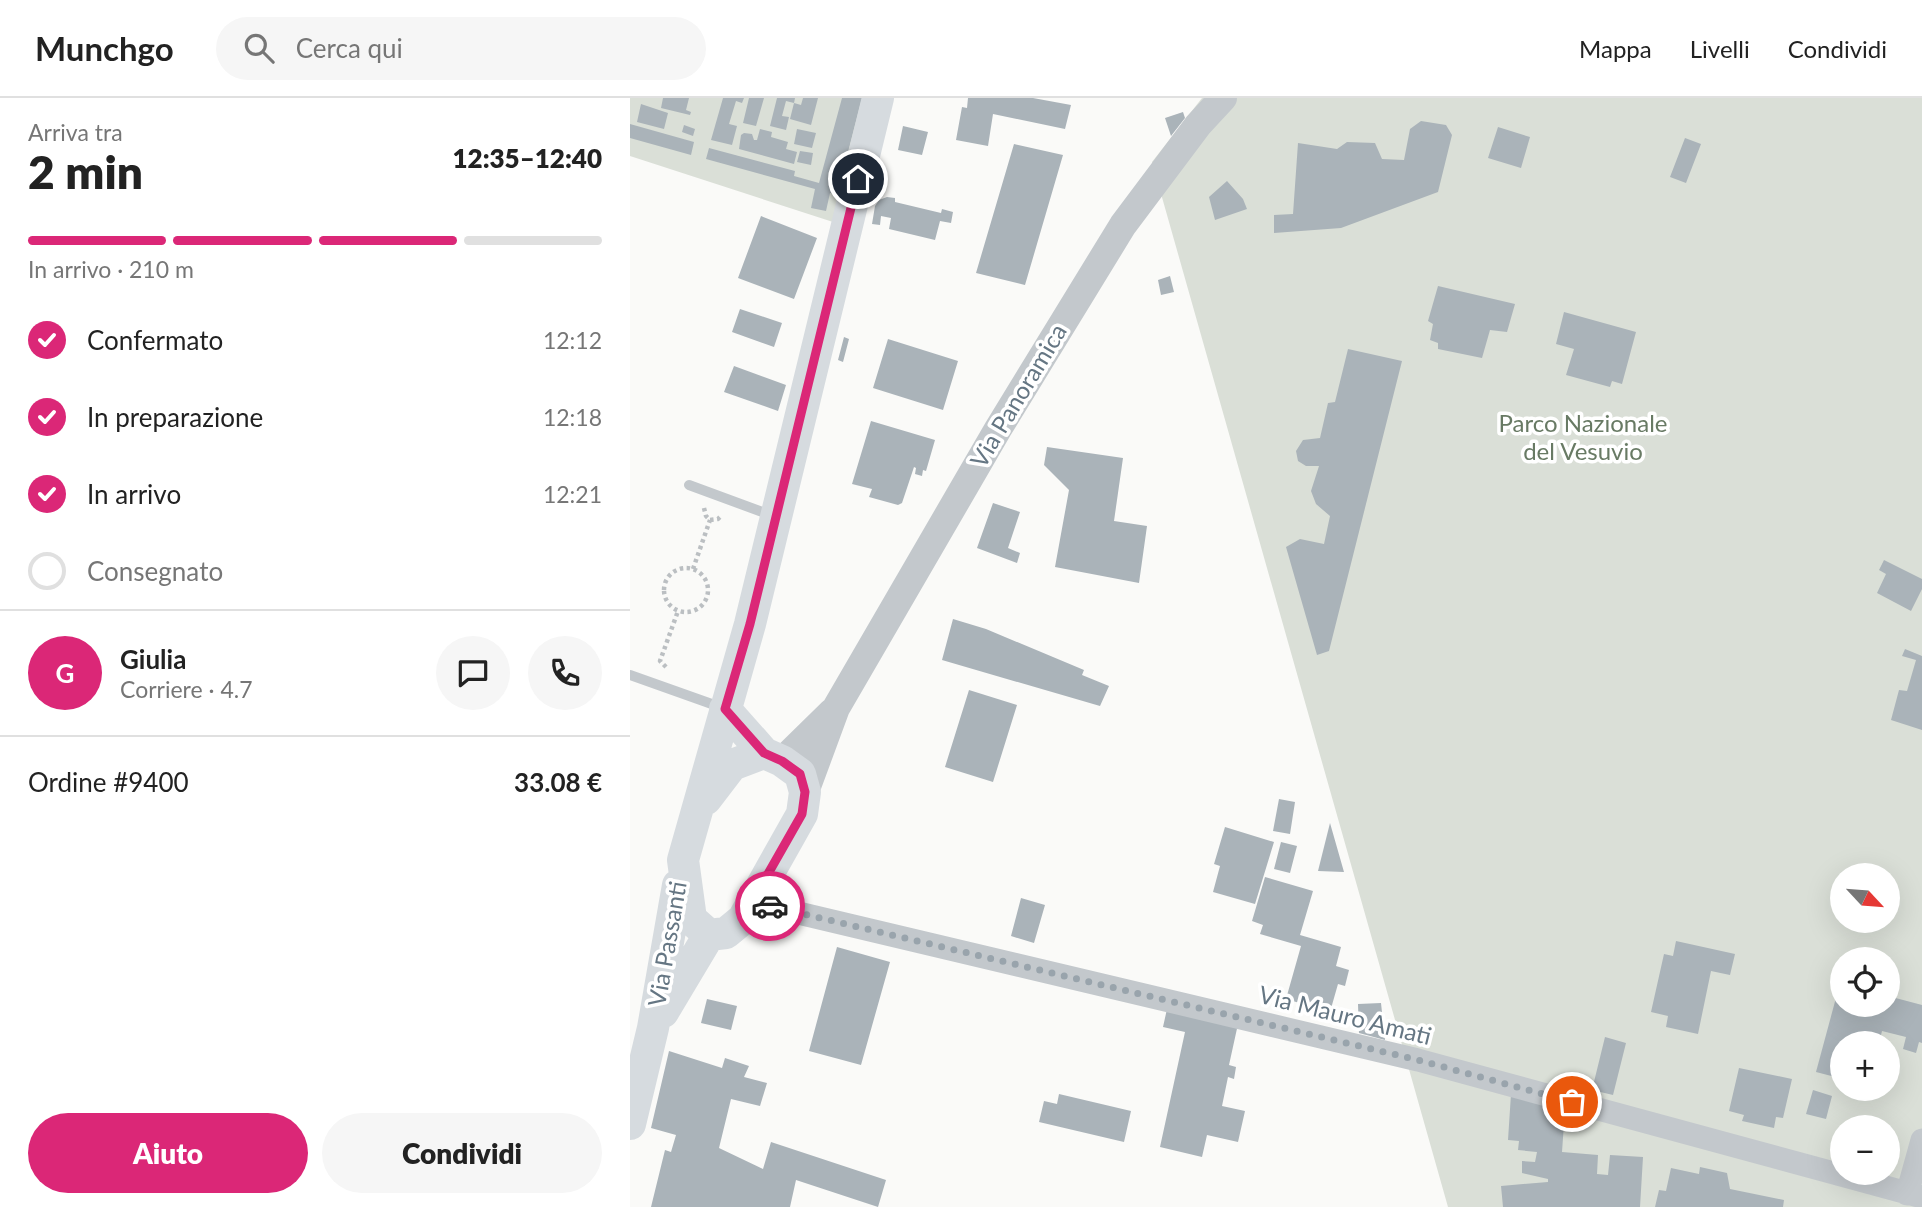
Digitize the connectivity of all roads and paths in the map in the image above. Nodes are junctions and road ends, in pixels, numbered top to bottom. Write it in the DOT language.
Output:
graph roads {
  1 [pos="878,98"];
  2 [pos="1223,98"];
  3 [pos="689,485"];
  4 [pos="704,507"];
  5 [pos="722,514"];
  6 [pos="776,517"];
  7 [pos="710,520"];
  8 [pos="693,569"];
  9 [pos="678,611"];
  10 [pos="666,672"];
  11 [pos="630,675"];
  12 [pos="836,708"];
  13 [pos="725,709"];
  14 [pos="773,757"];
  15 [pos="805,792"];
  16 [pos="696,812"];
  17 [pos="683,860"];
  18 [pos="752,902"];
  19 [pos="709,935"];
  20 [pos="653,1028"];
  21 [pos="630,1124"];
  22 [pos="1922,1140"];
  23 [pos="1914,1196"];
  1 -- 6 [label="main road, Via Passanti"];
  2 -- 12 [label="street, Via Panoramica"];
  3 -- 6 [label="lane"];
  4 -- 7 [label="path"];
  5 -- 7 [label="path"];
  6 -- 13 [label="main road, Via Passanti"];
  7 -- 8 [label="path"];
  8 -- 9 [label="path"];
  8 -- 9 [label="path"];
  9 -- 10 [label="path"];
  11 -- 13 [label="lane"];
  12 -- 14 [label="street, Via Panoramica"];
  12 -- 15 [label="street, Via Panoramica"];
  13 -- 14 [label="main road"];
  13 -- 16 [label="main road, Via Passanti"];
  14 -- 15 [label="main road"];
  14 -- 16 [label="main road, Via Passanti"];
  15 -- 18 [label="main road, Via Passanti"];
  16 -- 17 [label="main road, Via Passanti"];
  17 -- 19 [label="main road, Via Passanti"];
  17 -- 20 [label="main road, Via Passanti"];
  18 -- 19 [label="main road, Via Passanti"];
  18 -- 23 [label="street, Via Mauro Amati"];
  19 -- 20 [label="main road, Via Passanti"];
  20 -- 21 [label="main road, Via Passanti"];
  22 -- 23 [label="street"];
}
